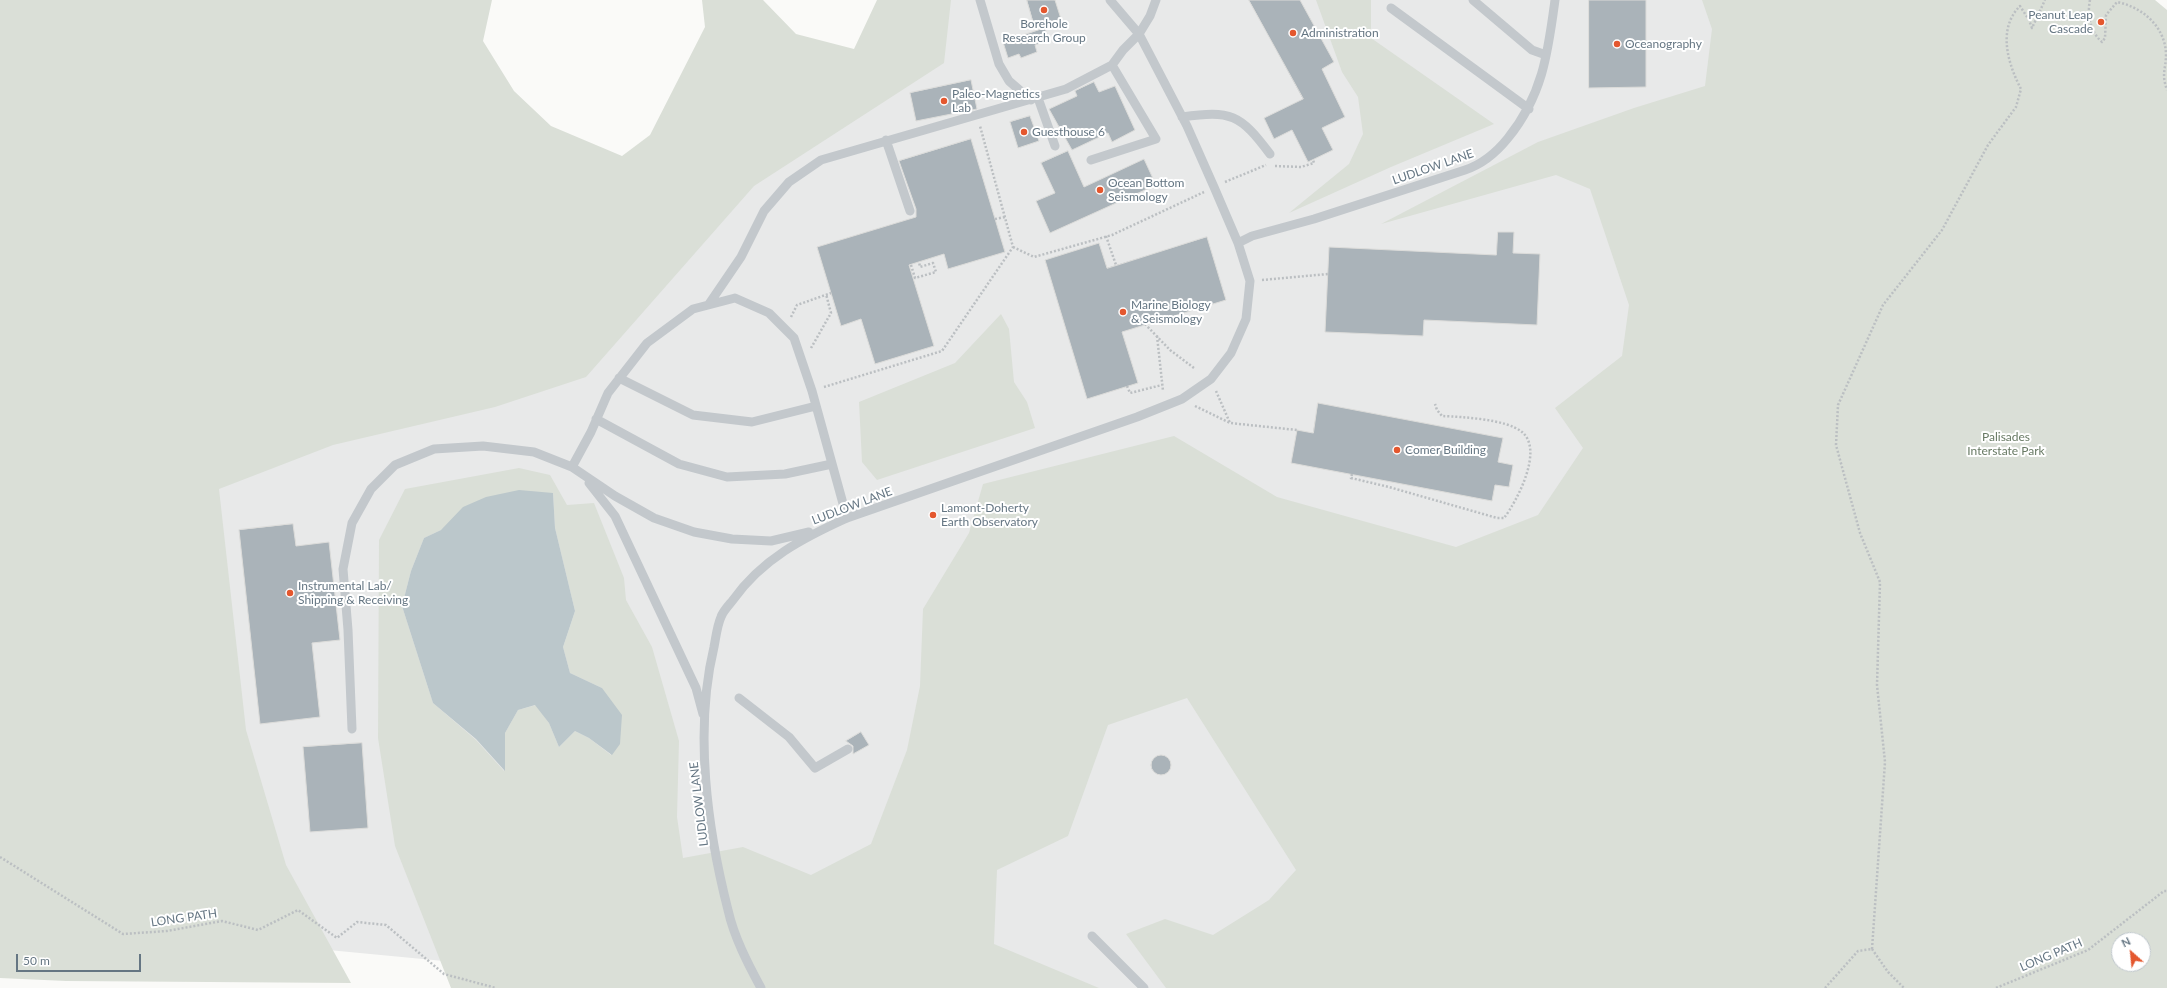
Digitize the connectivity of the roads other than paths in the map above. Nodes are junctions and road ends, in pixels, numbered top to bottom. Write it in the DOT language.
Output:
graph roads {
  1 [pos="980,0"];
  2 [pos="1110,0"];
  3 [pos="1156,0"];
  4 [pos="1474,0"];
  5 [pos="1555,0"];
  6 [pos="1391,8"];
  7 [pos="1138,34"];
  8 [pos="1546,55"];
  9 [pos="1112,65"];
  10 [pos="1034,99"];
  11 [pos="1529,109"];
  12 [pos="1182,117"];
  13 [pos="886,140"];
  14 [pos="1055,146"];
  15 [pos="1270,154"];
  16 [pos="1091,160"];
  17 [pos="910,211"];
  18 [pos="1238,243"];
  19 [pos="709,304"];
  20 [pos="619,378"];
  21 [pos="816,406"];
  22 [pos="596,419"];
  23 [pos="832,464"];
  24 [pos="572,467"];
  25 [pos="847,518"];
  26 [pos="739,698"];
  27 [pos="706,725"];
  28 [pos="352,729"];
  29 [pos="848,749"];
  30 [pos="1092,936"];
  31 [pos="761,988"];
  32 [pos="1144,988"];
  1 -- 10 [label="lane"];
  2 -- 7 [label="lane, LUDLOW LANE"];
  3 -- 7 [label="lane"];
  4 -- 8 [label="lane"];
  5 -- 8 [label="lane, LUDLOW LANE"];
  6 -- 11 [label="lane"];
  7 -- 9 [label="lane"];
  7 -- 12 [label="lane, LUDLOW LANE"];
  8 -- 11 [label="lane, LUDLOW LANE"];
  9 -- 10 [label="lane"];
  9 -- 16 [label="lane"];
  10 -- 13 [label="lane"];
  10 -- 14 [label="lane"];
  11 -- 18 [label="lane, LUDLOW LANE"];
  12 -- 15 [label="lane"];
  12 -- 18 [label="lane, LUDLOW LANE"];
  13 -- 17 [label="lane"];
  13 -- 19 [label="lane"];
  18 -- 25 [label="lane, LUDLOW LANE"];
  19 -- 20 [label="lane"];
  19 -- 21 [label="lane"];
  20 -- 21 [label="lane"];
  20 -- 22 [label="lane"];
  21 -- 23 [label="lane"];
  22 -- 23 [label="lane"];
  22 -- 24 [label="lane"];
  23 -- 25 [label="lane"];
  24 -- 25 [label="lane"];
  24 -- 27 [label="lane"];
  24 -- 28 [label="lane"];
  25 -- 27 [label="lane, LUDLOW LANE"];
  26 -- 29 [label="lane"];
  27 -- 31 [label="lane, LUDLOW LANE"];
  30 -- 32 [label="lane"];
}
